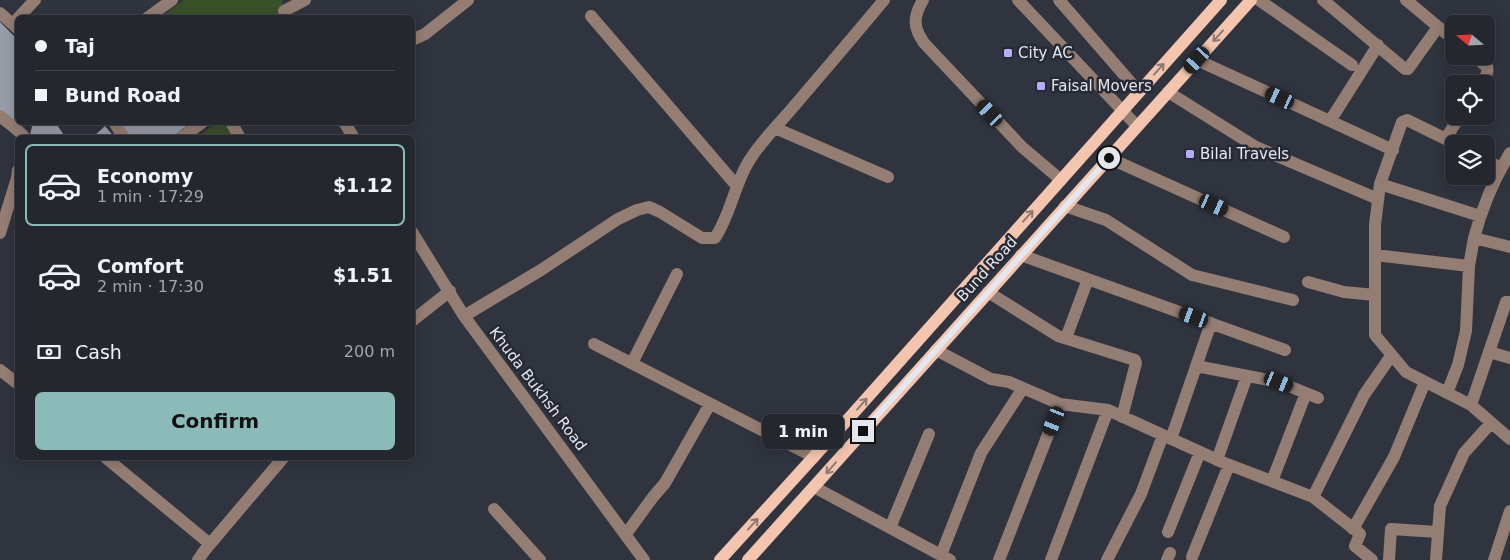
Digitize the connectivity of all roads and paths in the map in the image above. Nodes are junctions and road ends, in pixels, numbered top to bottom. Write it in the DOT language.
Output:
graph roads {
  1 [pos="35,0"];
  2 [pos="172,0"];
  3 [pos="305,0"];
  4 [pos="468,0"];
  5 [pos="884,0"];
  6 [pos="923,0"];
  7 [pos="1018,0"];
  8 [pos="1058,0"];
  9 [pos="1221,0"];
  10 [pos="1251,0"];
  11 [pos="1259,0"];
  12 [pos="1323,0"];
  13 [pos="1406,0"];
  14 [pos="284,10"];
  15 [pos="0,13"];
  16 [pos="22,15"];
  17 [pos="151,15"];
  18 [pos="591,16"];
  19 [pos="15,21"];
  20 [pos="1438,27"];
  21 [pos="1445,33"];
  22 [pos="415,39"];
  23 [pos="1378,45"];
  24 [pos="1197,60"];
  25 [pos="1352,65"];
  26 [pos="1139,92"];
  27 [pos="1168,92"];
  28 [pos="1122,111"];
  29 [pos="0,116"];
  30 [pos="1330,121"];
  31 [pos="199,125"];
  32 [pos="1137,126"];
  33 [pos="775,128"];
  34 [pos="21,135"];
  35 [pos="185,135"];
  36 [pos="1445,138"];
  37 [pos="1393,150"];
  38 [pos="1510,153"];
  39 [pos="1109,158"];
  40 [pos="1495,165"];
  41 [pos="1501,168"];
  42 [pos="888,177"];
  43 [pos="1060,180"];
  44 [pos="15,182"];
  45 [pos="1380,184"];
  46 [pos="736,185"];
  47 [pos="1378,200"];
  48 [pos="4,205"];
  49 [pos="1065,206"];
  50 [pos="1480,216"];
  51 [pos="0,233"];
  52 [pos="415,237"];
  53 [pos="1284,237"];
  54 [pos="1474,238"];
  55 [pos="1510,247"];
  56 [pos="1021,255"];
  57 [pos="1375,255"];
  58 [pos="1469,266"];
  59 [pos="677,274"];
  60 [pos="1088,279"];
  61 [pos="1308,282"];
  62 [pos="450,291"];
  63 [pos="988,292"];
  64 [pos="1375,295"];
  65 [pos="1292,300"];
  66 [pos="1510,302"];
  67 [pos="464,316"];
  68 [pos="415,319"];
  69 [pos="1211,323"];
  70 [pos="1066,338"];
  71 [pos="594,344"];
  72 [pos="936,350"];
  73 [pos="1285,350"];
  74 [pos="1489,352"];
  75 [pos="1391,356"];
  76 [pos="1510,358"];
  77 [pos="632,363"];
  78 [pos="1196,366"];
  79 [pos="0,370"];
  80 [pos="1247,376"];
  81 [pos="15,382"];
  82 [pos="1424,382"];
  83 [pos="1023,388"];
  84 [pos="1306,393"];
  85 [pos="1447,393"];
  86 [pos="1318,398"];
  87 [pos="710,404"];
  88 [pos="1060,404"];
  89 [pos="1471,405"];
  90 [pos="1108,410"];
  91 [pos="1122,417"];
  92 [pos="1491,422"];
  93 [pos="929,434"];
  94 [pos="1167,437"];
  95 [pos="1510,439"];
  96 [pos="1200,452"];
  97 [pos="814,457"];
  98 [pos="108,460"];
  99 [pos="280,460"];
  100 [pos="1217,460"];
  101 [pos="1229,465"];
  102 [pos="1272,481"];
  103 [pos="814,487"];
  104 [pos="1313,497"];
  105 [pos="494,509"];
  106 [pos="1510,510"];
  107 [pos="890,528"];
  108 [pos="1353,529"];
  109 [pos="1168,532"];
  110 [pos="1438,532"];
  111 [pos="626,534"];
  112 [pos="210,544"];
  113 [pos="1192,557"];
  114 [pos="945,558"];
  115 [pos="198,560"];
  116 [pos="540,560"];
  117 [pos="644,560"];
  118 [pos="720,560"];
  119 [pos="748,560"];
  120 [pos="999,560"];
  121 [pos="1051,560"];
  122 [pos="1107,560"];
  123 [pos="1372,560"];
  124 [pos="1389,560"];
  125 [pos="1436,560"];
  126 [pos="1494,560"];
  1 -- 16 [label="street"];
  2 -- 17 [label="street"];
  3 -- 14 [label="street"];
  4 -- 22 [label="street"];
  5 -- 33 [label="street"];
  6 -- 43 [label="street"];
  7 -- 28 [label="street"];
  8 -- 26 [label="street"];
  26 -- 9 [label="main road, Bund Road, one-way"];
  10 -- 24 [label="main road, Bund Road, one-way"];
  11 -- 25 [label="street"];
  12 -- 23 [label="street"];
  13 -- 20 [label="street"];
  15 -- 19 [label="street"];
  18 -- 46 [label="street"];
  20 -- 21 [label="street"];
  20 -- 23 [label="street"];
  23 -- 30 [label="street"];
  24 -- 27 [label="main road, Bund Road"];
  24 -- 30 [label="street"];
  26 -- 28 [label="main road, Bund Road"];
  27 -- 32 [label="main road, Bund Road"];
  27 -- 47 [label="street"];
  28 -- 32 [label="street"];
  28 -- 43 [label="main road, Bund Road"];
  29 -- 34 [label="street"];
  30 -- 37 [label="street"];
  31 -- 35 [label="street"];
  32 -- 39 [label="main road, Bund Road"];
  33 -- 42 [label="street"];
  33 -- 46 [label="street"];
  36 -- 37 [label="street"];
  37 -- 45 [label="street"];
  38 -- 41 [label="street"];
  39 -- 49 [label="main road, Bund Road"];
  39 -- 53 [label="street"];
  40 -- 41 [label="street"];
  41 -- 50 [label="street"];
  97 -- 43 [label="main road, Bund Road, one-way"];
  44 -- 48 [label="street"];
  45 -- 47 [label="street"];
  45 -- 50 [label="street"];
  46 -- 67 [label="street"];
  47 -- 57 [label="street"];
  48 -- 51 [label="street"];
  49 -- 56 [label="main road, Bund Road"];
  49 -- 65 [label="street"];
  50 -- 54 [label="street"];
  52 -- 62 [label="street, Khuda Bukhsh Road"];
  54 -- 55 [label="street"];
  54 -- 58 [label="street"];
  56 -- 60 [label="street"];
  56 -- 63 [label="main road, Bund Road"];
  57 -- 58 [label="street"];
  57 -- 64 [label="street"];
  58 -- 85 [label="street"];
  59 -- 77 [label="street"];
  60 -- 69 [label="street"];
  60 -- 70 [label="street"];
  61 -- 64 [label="street"];
  62 -- 67 [label="street, Khuda Bukhsh Road"];
  62 -- 68 [label="street"];
  63 -- 70 [label="street"];
  63 -- 72 [label="main road, Bund Road"];
  64 -- 75 [label="street"];
  66 -- 74 [label="street"];
  67 -- 111 [label="street, Khuda Bukhsh Road"];
  69 -- 73 [label="street"];
  69 -- 78 [label="street"];
  70 -- 91 [label="street"];
  71 -- 77 [label="street"];
  72 -- 83 [label="street"];
  72 -- 103 [label="main road, Bund Road, one-way"];
  74 -- 76 [label="street"];
  74 -- 89 [label="street"];
  75 -- 82 [label="street"];
  75 -- 104 [label="street"];
  77 -- 87 [label="street"];
  78 -- 80 [label="street"];
  78 -- 94 [label="street"];
  79 -- 81 [label="street"];
  80 -- 84 [label="street"];
  80 -- 100 [label="street"];
  82 -- 85 [label="street"];
  82 -- 108 [label="street"];
  83 -- 88 [label="street"];
  83 -- 114 [label="street"];
  84 -- 86 [label="street"];
  84 -- 102 [label="street"];
  85 -- 89 [label="street"];
  87 -- 97 [label="street"];
  87 -- 111 [label="street"];
  88 -- 90 [label="street"];
  88 -- 120 [label="street"];
  89 -- 92 [label="street"];
  90 -- 91 [label="street"];
  90 -- 121 [label="street"];
  91 -- 94 [label="street"];
  92 -- 95 [label="street"];
  92 -- 110 [label="street"];
  93 -- 107 [label="street"];
  94 -- 96 [label="street"];
  94 -- 122 [label="street"];
  96 -- 100 [label="street"];
  96 -- 109 [label="street"];
  118 -- 97 [label="main road, Bund Road, one-way"];
  98 -- 112 [label="street"];
  99 -- 112 [label="street"];
  100 -- 101 [label="street"];
  101 -- 102 [label="street"];
  101 -- 113 [label="street"];
  102 -- 104 [label="street"];
  103 -- 107 [label="street"];
  103 -- 119 [label="main road, Bund Road"];
  104 -- 108 [label="street"];
  105 -- 116 [label="street"];
  106 -- 126 [label="street"];
  107 -- 114 [label="street"];
  108 -- 123 [label="street"];
  110 -- 124 [label="street"];
  110 -- 125 [label="street"];
  111 -- 117 [label="street, Khuda Bukhsh Road"];
  112 -- 115 [label="street"];
}
